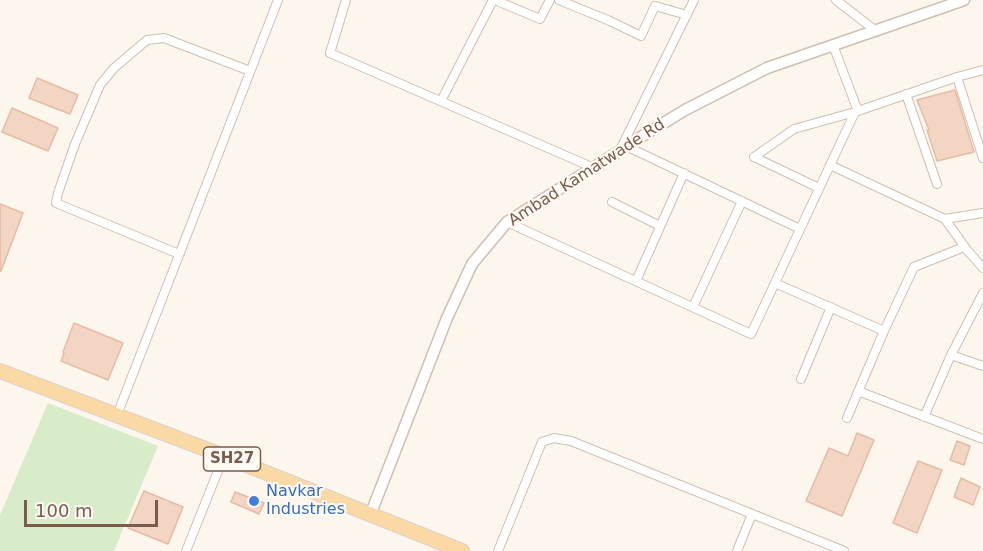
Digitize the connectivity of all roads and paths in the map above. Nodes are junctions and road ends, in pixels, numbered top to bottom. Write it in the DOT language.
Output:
graph roads {
  1 [pos="278,0"];
  2 [pos="346,0"];
  3 [pos="494,0"];
  4 [pos="550,0"];
  5 [pos="559,0"];
  6 [pos="694,0"];
  7 [pos="836,0"];
  8 [pos="964,0"];
  9 [pos="947,3"];
  10 [pos="687,15"];
  11 [pos="876,31"];
  12 [pos="833,45"];
  13 [pos="983,70"];
  14 [pos="250,71"];
  15 [pos="957,76"];
  16 [pos="906,94"];
  17 [pos="441,101"];
  18 [pos="856,111"];
  19 [pos="622,149"];
  20 [pos="983,158"];
  21 [pos="830,165"];
  22 [pos="594,168"];
  23 [pos="684,173"];
  24 [pos="937,184"];
  25 [pos="819,188"];
  26 [pos="742,201"];
  27 [pos="612,202"];
  28 [pos="983,213"];
  29 [pos="945,219"];
  30 [pos="507,222"];
  31 [pos="660,226"];
  32 [pos="800,229"];
  33 [pos="964,247"];
  34 [pos="179,254"];
  35 [pos="983,268"];
  36 [pos="636,281"];
  37 [pos="775,283"];
  38 [pos="983,293"];
  39 [pos="693,307"];
  40 [pos="831,308"];
  41 [pos="884,331"];
  42 [pos="951,355"];
  43 [pos="983,366"];
  44 [pos="0,371"];
  45 [pos="801,379"];
  46 [pos="858,392"];
  47 [pos="117,415"];
  48 [pos="924,417"];
  49 [pos="847,418"];
  50 [pos="983,438"];
  51 [pos="224,456"];
  52 [pos="371,513"];
  53 [pos="752,514"];
  54 [pos="186,551"];
  55 [pos="462,551"];
  56 [pos="498,551"];
  57 [pos="737,551"];
  58 [pos="844,551"];
  1 -- 14 [label="street"];
  2 -- 17 [label="street"];
  3 -- 4 [label="street"];
  3 -- 17 [label="street"];
  5 -- 10 [label="street"];
  6 -- 10 [label="street"];
  7 -- 11 [label="street"];
  8 -- 9 [label="street, Ambad Kamatwade Rd"];
  9 -- 11 [label="street, Ambad Kamatwade Rd"];
  10 -- 19 [label="street"];
  11 -- 12 [label="street, Ambad Kamatwade Rd"];
  12 -- 18 [label="street"];
  12 -- 19 [label="street, Ambad Kamatwade Rd"];
  13 -- 15 [label="street"];
  14 -- 34 [label="street"];
  14 -- 34 [label="street"];
  15 -- 16 [label="street"];
  15 -- 20 [label="street"];
  16 -- 18 [label="street"];
  16 -- 24 [label="street"];
  17 -- 22 [label="street"];
  18 -- 21 [label="street"];
  18 -- 25 [label="street"];
  19 -- 22 [label="street, Ambad Kamatwade Rd"];
  19 -- 23 [label="street"];
  21 -- 25 [label="street"];
  21 -- 29 [label="street"];
  22 -- 30 [label="street, Ambad Kamatwade Rd"];
  23 -- 26 [label="street"];
  23 -- 31 [label="street"];
  25 -- 32 [label="street"];
  26 -- 32 [label="street"];
  26 -- 39 [label="street"];
  27 -- 31 [label="street"];
  28 -- 29 [label="street"];
  29 -- 33 [label="street"];
  30 -- 36 [label="street"];
  30 -- 52 [label="street, Ambad Kamatwade Rd"];
  31 -- 36 [label="street"];
  32 -- 37 [label="street"];
  33 -- 35 [label="street"];
  33 -- 41 [label="street"];
  34 -- 47 [label="street"];
  36 -- 39 [label="street"];
  37 -- 39 [label="street"];
  37 -- 40 [label="street"];
  38 -- 42 [label="street"];
  40 -- 41 [label="street"];
  40 -- 45 [label="street"];
  41 -- 46 [label="street"];
  42 -- 43 [label="street"];
  42 -- 48 [label="street"];
  44 -- 47 [label="main road, SH27 / SH27"];
  46 -- 48 [label="street"];
  46 -- 49 [label="street"];
  47 -- 51 [label="main road, SH27 / SH27"];
  48 -- 50 [label="street"];
  51 -- 52 [label="main road, SH27 / SH27"];
  51 -- 54 [label="street"];
  52 -- 55 [label="main road, SH27 / SH27"];
  53 -- 56 [label="street"];
  53 -- 57 [label="street"];
  53 -- 58 [label="street"];
}
